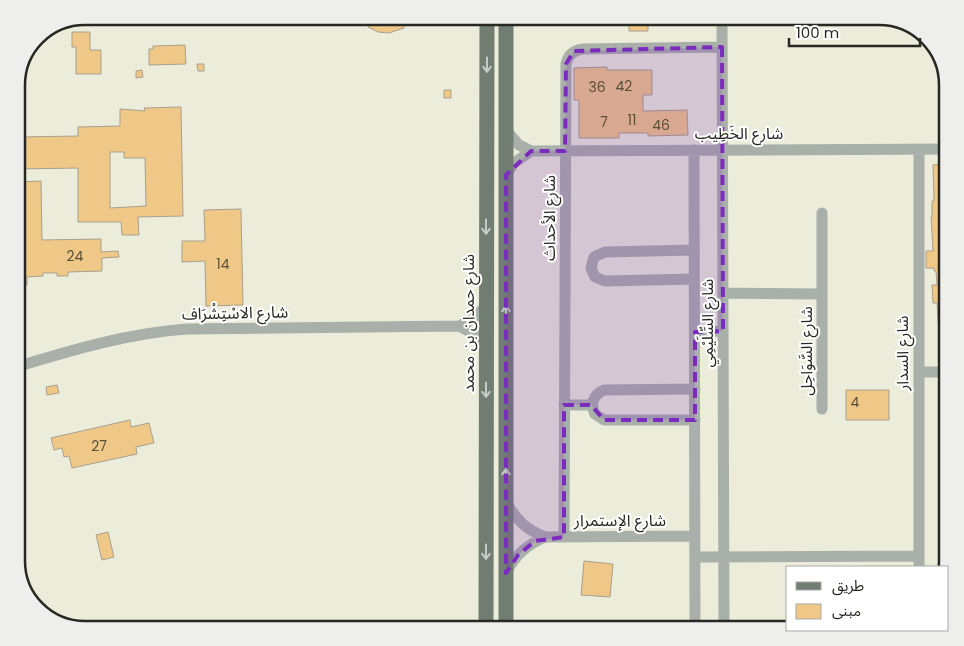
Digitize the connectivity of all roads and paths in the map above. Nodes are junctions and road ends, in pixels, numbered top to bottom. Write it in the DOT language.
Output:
graph roads {
  1 [pos="487,25"];
  2 [pos="506,25"];
  3 [pos="722,25"];
  4 [pos="722,47"];
  5 [pos="506,130"];
  6 [pos="694,150"];
  7 [pos="723,150"];
  8 [pos="919,150"];
  9 [pos="939,150"];
  10 [pos="530,151"];
  11 [pos="565,151"];
  12 [pos="506,175"];
  13 [pos="822,213"];
  14 [pos="694,250"];
  15 [pos="694,279"];
  16 [pos="723,294"];
  17 [pos="822,294"];
  18 [pos="485,307"];
  19 [pos="459,326"];
  20 [pos="723,331"];
  21 [pos="695,332"];
  22 [pos="486,348"];
  23 [pos="25,364"];
  24 [pos="919,372"];
  25 [pos="939,372"];
  26 [pos="695,389"];
  27 [pos="564,405"];
  28 [pos="592,405"];
  29 [pos="822,409"];
  30 [pos="695,420"];
  31 [pos="506,502"];
  32 [pos="695,536"];
  33 [pos="545,537"];
  34 [pos="564,537"];
  35 [pos="695,557"];
  36 [pos="724,557"];
  37 [pos="873,562"];
  38 [pos="919,562"];
  39 [pos="506,573"];
  40 [pos="486,621"];
  41 [pos="506,621"];
  42 [pos="695,621"];
  43 [pos="724,621"];
  1 -- 18 [label="main road, شارع حمدان بن محمد, one-way"];
  2 -- 5 [label="main road"];
  3 -- 4 [label="street, شارع السِّلَيْمِي"];
  4 -- 7 [label="street, شارع السِّلَيْمِي"];
  4 -- 11 [label="street, شارع الأحداث"];
  5 -- 10 [label="street"];
  5 -- 12 [label="main road"];
  6 -- 7 [label="street, شارع الخَطِيب"];
  6 -- 11 [label="street, شارع الخَطِيب"];
  6 -- 14 [label="street, شارع السِّلَيْمِي"];
  7 -- 8 [label="street, شارع الخَطِيب"];
  7 -- 16 [label="street, شارع السِّلَيْمِي"];
  8 -- 9 [label="street, شارع الخَطِيب"];
  8 -- 24 [label="street, شارع السدار"];
  10 -- 11 [label="street, شارع الخَطِيب"];
  10 -- 12 [label="street"];
  11 -- 27 [label="street, شارع الأحداث"];
  31 -- 12 [label="main road, one-way"];
  13 -- 17 [label="street, شارع السَّوَاحِل"];
  14 -- 15 [label="street, شارع السِّلَيْمِي"];
  14 -- 15 [label="street, شارع السِّلَيْمِي"];
  15 -- 21 [label="street, شارع السِّلَيْمِي"];
  16 -- 17 [label="street, شارع السَّوَاحِل"];
  16 -- 20 [label="street, شارع السِّلَيْمِي"];
  17 -- 29 [label="street, شارع السَّوَاحِل"];
  18 -- 19 [label="street"];
  18 -- 22 [label="main road, شارع حمدان بن محمد"];
  19 -- 22 [label="street"];
  19 -- 23 [label="street, شارع الاسْتِشْرَاف"];
  20 -- 21 [label="street"];
  20 -- 36 [label="street, شارع السِّلَيْمِي"];
  21 -- 26 [label="street, شارع السِّلَيْمِي"];
  22 -- 40 [label="main road, شارع حمدان بن محمد, one-way"];
  24 -- 25 [label="street"];
  24 -- 38 [label="street, شارع السدار"];
  26 -- 28 [label="street"];
  26 -- 30 [label="street, شارع السِّلَيْمِي"];
  27 -- 28 [label="street"];
  27 -- 34 [label="street, شارع الأحداث"];
  28 -- 30 [label="street"];
  30 -- 32 [label="street, شارع السِّلَيْمِي"];
  31 -- 33 [label="street, شارع الإستمرار"];
  31 -- 39 [label="main road"];
  32 -- 34 [label="street, شارع الإستمرار"];
  32 -- 35 [label="street, شارع السِّلَيْمِي"];
  33 -- 34 [label="street, شارع الإستمرار"];
  33 -- 39 [label="street"];
  35 -- 36 [label="street, شارع السدار"];
  35 -- 42 [label="street, شارع السِّلَيْمِي"];
  36 -- 37 [label="street, شارع السدار"];
  36 -- 43 [label="street, شارع السِّلَيْمِي"];
  37 -- 38 [label="street, شارع السدار"];
  39 -- 41 [label="main road"];
}
